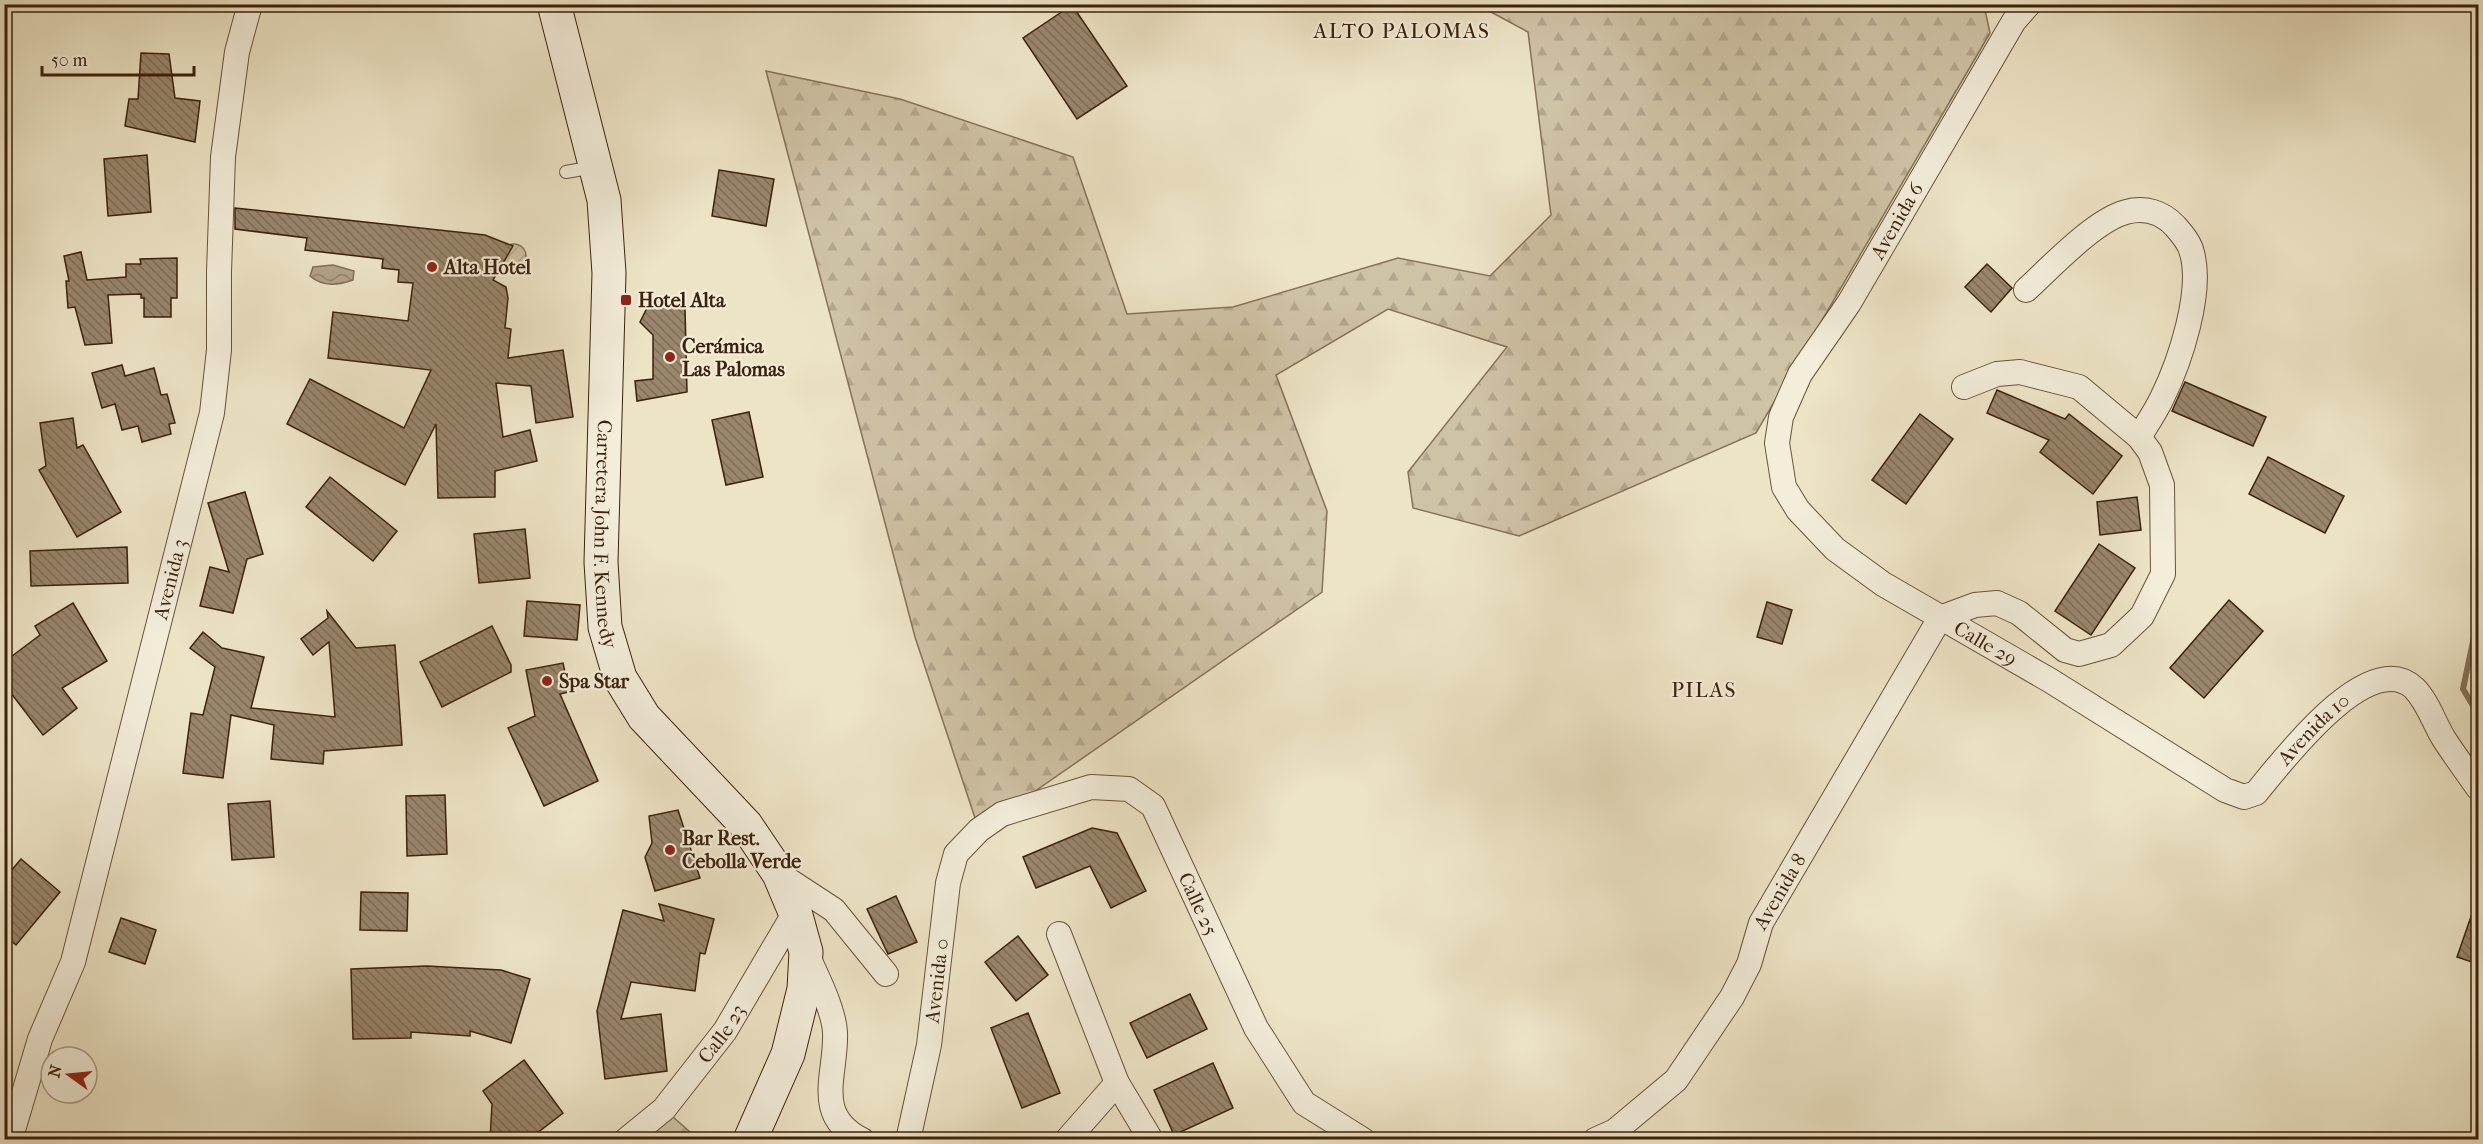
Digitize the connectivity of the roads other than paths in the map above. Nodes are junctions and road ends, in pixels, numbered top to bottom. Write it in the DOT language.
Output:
graph roads {
  1 [pos="250,4"];
  2 [pos="554,4"];
  3 [pos="2029,4"];
  4 [pos="2026,290"];
  5 [pos="1964,387"];
  6 [pos="2139,437"];
  7 [pos="1777,443"];
  8 [pos="1940,618"];
  9 [pos="2478,788"];
  10 [pos="2244,797"];
  11 [pos="979,830"];
  12 [pos="779,874"];
  13 [pos="795,912"];
  14 [pos="1059,934"];
  15 [pos="806,952"];
  16 [pos="886,974"];
  17 [pos="1117,1083"];
  18 [pos="908,1139"];
  19 [pos="10,1140"];
  20 [pos="626,1140"];
  21 [pos="750,1140"];
  22 [pos="862,1140"];
  23 [pos="1067,1140"];
  24 [pos="1151,1140"];
  25 [pos="1363,1140"];
  26 [pos="1595,1140"];
  1 -- 19 [label="street, Avenida 3"];
  2 -- 12 [label="main road, Carretera John F. Kennedy"];
  3 -- 7 [label="street, Avenida 6"];
  4 -- 6 [label="street"];
  5 -- 6 [label="street"];
  6 -- 8 [label="street"];
  7 -- 8 [label="street, Calle 29"];
  8 -- 10 [label="street, Calle 29"];
  8 -- 26 [label="street, Avenida 8"];
  9 -- 10 [label="street, Avenida 10"];
  11 -- 18 [label="street, Avenida 0"];
  11 -- 25 [label="street, Calle 25"];
  12 -- 13 [label="main road, Carretera John F. Kennedy"];
  12 -- 16 [label="street"];
  13 -- 15 [label="main road, Carretera John F. Kennedy"];
  13 -- 20 [label="street, Calle 23"];
  14 -- 17 [label="street"];
  15 -- 21 [label="main road, Carretera John F. Kennedy"];
  15 -- 22 [label="street"];
  17 -- 23 [label="street"];
  17 -- 24 [label="street"];
}
